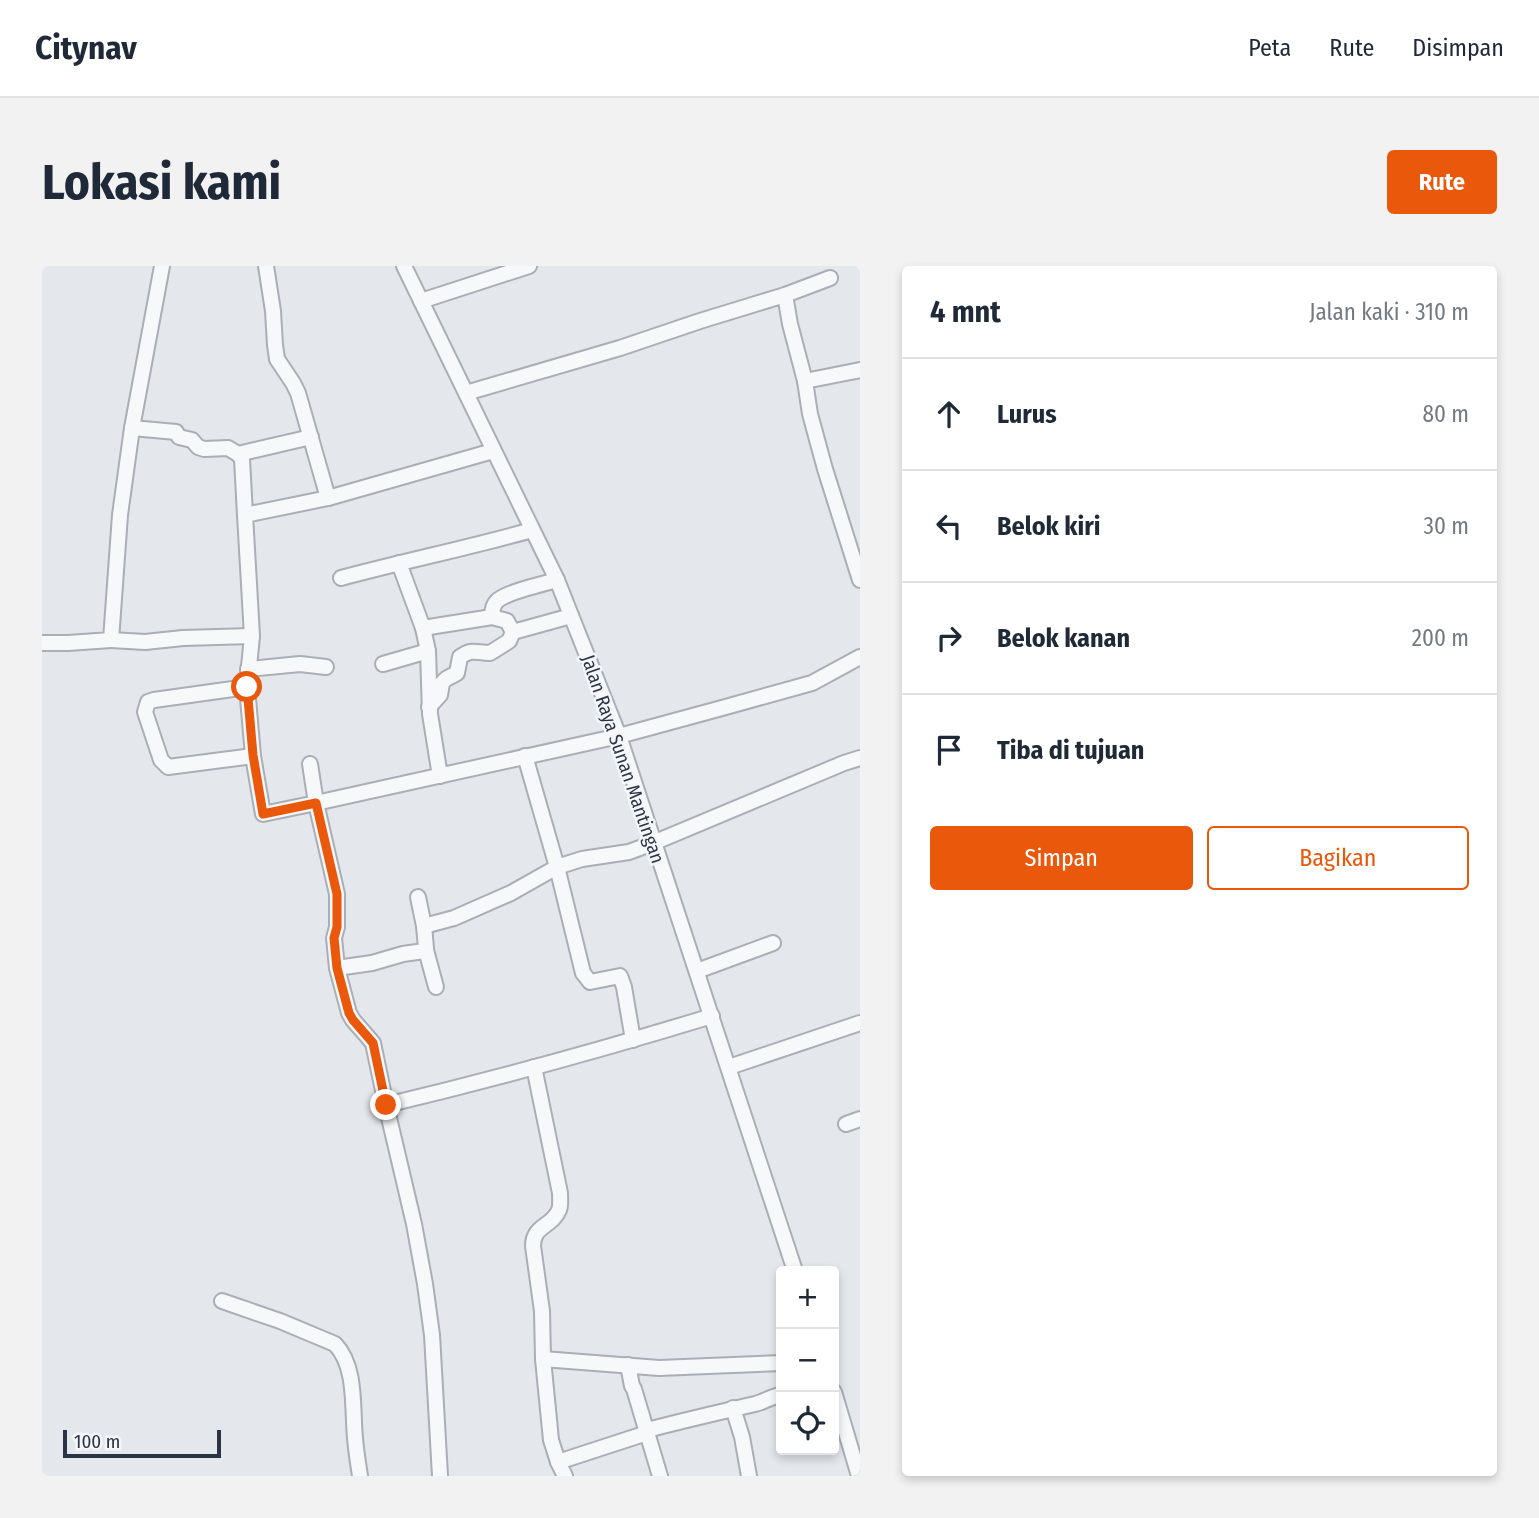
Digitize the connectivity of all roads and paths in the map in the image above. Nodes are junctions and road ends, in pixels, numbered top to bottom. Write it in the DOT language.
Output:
graph roads {
  1 [pos="163,266"];
  2 [pos="266,266"];
  3 [pos="404,266"];
  4 [pos="529,266"];
  5 [pos="830,278"];
  6 [pos="785,295"];
  7 [pos="421,301"];
  8 [pos="860,370"];
  9 [pos="805,381"];
  10 [pos="466,393"];
  11 [pos="132,428"];
  12 [pos="311,437"];
  13 [pos="493,451"];
  14 [pos="238,454"];
  15 [pos="328,498"];
  16 [pos="245,515"];
  17 [pos="531,530"];
  18 [pos="399,563"];
  19 [pos="341,578"];
  20 [pos="557,580"];
  21 [pos="860,580"];
  22 [pos="572,616"];
  23 [pos="492,617"];
  24 [pos="423,628"];
  25 [pos="513,632"];
  26 [pos="252,636"];
  27 [pos="111,640"];
  28 [pos="42,643"];
  29 [pos="428,651"];
  30 [pos="860,657"];
  31 [pos="383,664"];
  32 [pos="326,667"];
  33 [pos="248,669"];
  34 [pos="247,687"];
  35 [pos="429,707"];
  36 [pos="619,736"];
  37 [pos="253,755"];
  38 [pos="525,756"];
  39 [pos="860,758"];
  40 [pos="310,764"];
  41 [pos="440,776"];
  42 [pos="316,803"];
  43 [pos="653,843"];
  44 [pos="557,867"];
  45 [pos="418,897"];
  46 [pos="424,926"];
  47 [pos="774,943"];
  48 [pos="426,950"];
  49 [pos="337,968"];
  50 [pos="697,971"];
  51 [pos="436,987"];
  52 [pos="712,1016"];
  53 [pos="860,1023"];
  54 [pos="634,1040"];
  55 [pos="729,1067"];
  56 [pos="534,1068"];
  57 [pos="386,1105"];
  58 [pos="793,1266"];
  59 [pos="222,1301"];
  60 [pos="543,1359"];
  61 [pos="776,1363"];
  62 [pos="628,1365"];
  63 [pos="776,1396"];
  64 [pos="733,1408"];
  65 [pos="839,1409"];
  66 [pos="646,1433"];
  67 [pos="558,1462"];
  68 [pos="360,1476"];
  69 [pos="440,1476"];
  70 [pos="565,1476"];
  71 [pos="660,1476"];
  72 [pos="749,1476"];
  73 [pos="859,1476"];
  1 -- 11 [label="street"];
  2 -- 12 [label="street"];
  3 -- 7 [label="street, Jalan Raya Sunan Mantingan"];
  4 -- 7 [label="street"];
  5 -- 6 [label="street"];
  6 -- 9 [label="street"];
  6 -- 10 [label="street"];
  7 -- 10 [label="street, Jalan Raya Sunan Mantingan"];
  8 -- 9 [label="street"];
  9 -- 21 [label="street"];
  10 -- 13 [label="street, Jalan Raya Sunan Mantingan"];
  11 -- 14 [label="street"];
  11 -- 27 [label="street"];
  12 -- 14 [label="street"];
  12 -- 15 [label="street"];
  13 -- 15 [label="street"];
  13 -- 17 [label="street, Jalan Raya Sunan Mantingan"];
  14 -- 16 [label="street"];
  15 -- 16 [label="street"];
  16 -- 26 [label="street"];
  17 -- 18 [label="street"];
  17 -- 20 [label="street, Jalan Raya Sunan Mantingan"];
  18 -- 19 [label="street"];
  18 -- 24 [label="street"];
  20 -- 22 [label="street, Jalan Raya Sunan Mantingan"];
  20 -- 23 [label="street"];
  22 -- 25 [label="street"];
  22 -- 36 [label="street, Jalan Raya Sunan Mantingan"];
  23 -- 24 [label="street"];
  23 -- 25 [label="street"];
  24 -- 29 [label="street"];
  25 -- 35 [label="street"];
  26 -- 27 [label="street"];
  26 -- 33 [label="street"];
  27 -- 28 [label="street"];
  29 -- 31 [label="street"];
  29 -- 35 [label="street"];
  30 -- 36 [label="street"];
  32 -- 33 [label="street"];
  33 -- 34 [label="street"];
  34 -- 37 [label="street"];
  34 -- 37 [label="street"];
  35 -- 41 [label="street"];
  36 -- 38 [label="street"];
  36 -- 43 [label="street, Jalan Raya Sunan Mantingan"];
  37 -- 42 [label="street"];
  38 -- 41 [label="street"];
  38 -- 44 [label="street"];
  39 -- 43 [label="street"];
  40 -- 42 [label="street"];
  41 -- 42 [label="street"];
  42 -- 49 [label="street"];
  43 -- 44 [label="street"];
  43 -- 50 [label="street, Jalan Raya Sunan Mantingan"];
  44 -- 46 [label="street"];
  44 -- 54 [label="street"];
  45 -- 46 [label="street"];
  46 -- 48 [label="street"];
  47 -- 50 [label="street"];
  48 -- 49 [label="street"];
  48 -- 51 [label="street"];
  49 -- 57 [label="street"];
  50 -- 52 [label="street, Jalan Raya Sunan Mantingan"];
  52 -- 54 [label="street"];
  52 -- 55 [label="street, Jalan Raya Sunan Mantingan"];
  53 -- 55 [label="street"];
  54 -- 56 [label="street"];
  55 -- 58 [label="street, Jalan Raya Sunan Mantingan"];
  56 -- 57 [label="street"];
  56 -- 60 [label="street"];
  57 -- 69 [label="street"];
  59 -- 68 [label="street"];
  60 -- 62 [label="street"];
  60 -- 67 [label="street"];
  61 -- 62 [label="street"];
  62 -- 66 [label="street"];
  63 -- 64 [label="street"];
  64 -- 66 [label="street"];
  64 -- 72 [label="street"];
  65 -- 73 [label="street"];
  66 -- 67 [label="street"];
  66 -- 71 [label="street"];
  67 -- 70 [label="street"];
}
